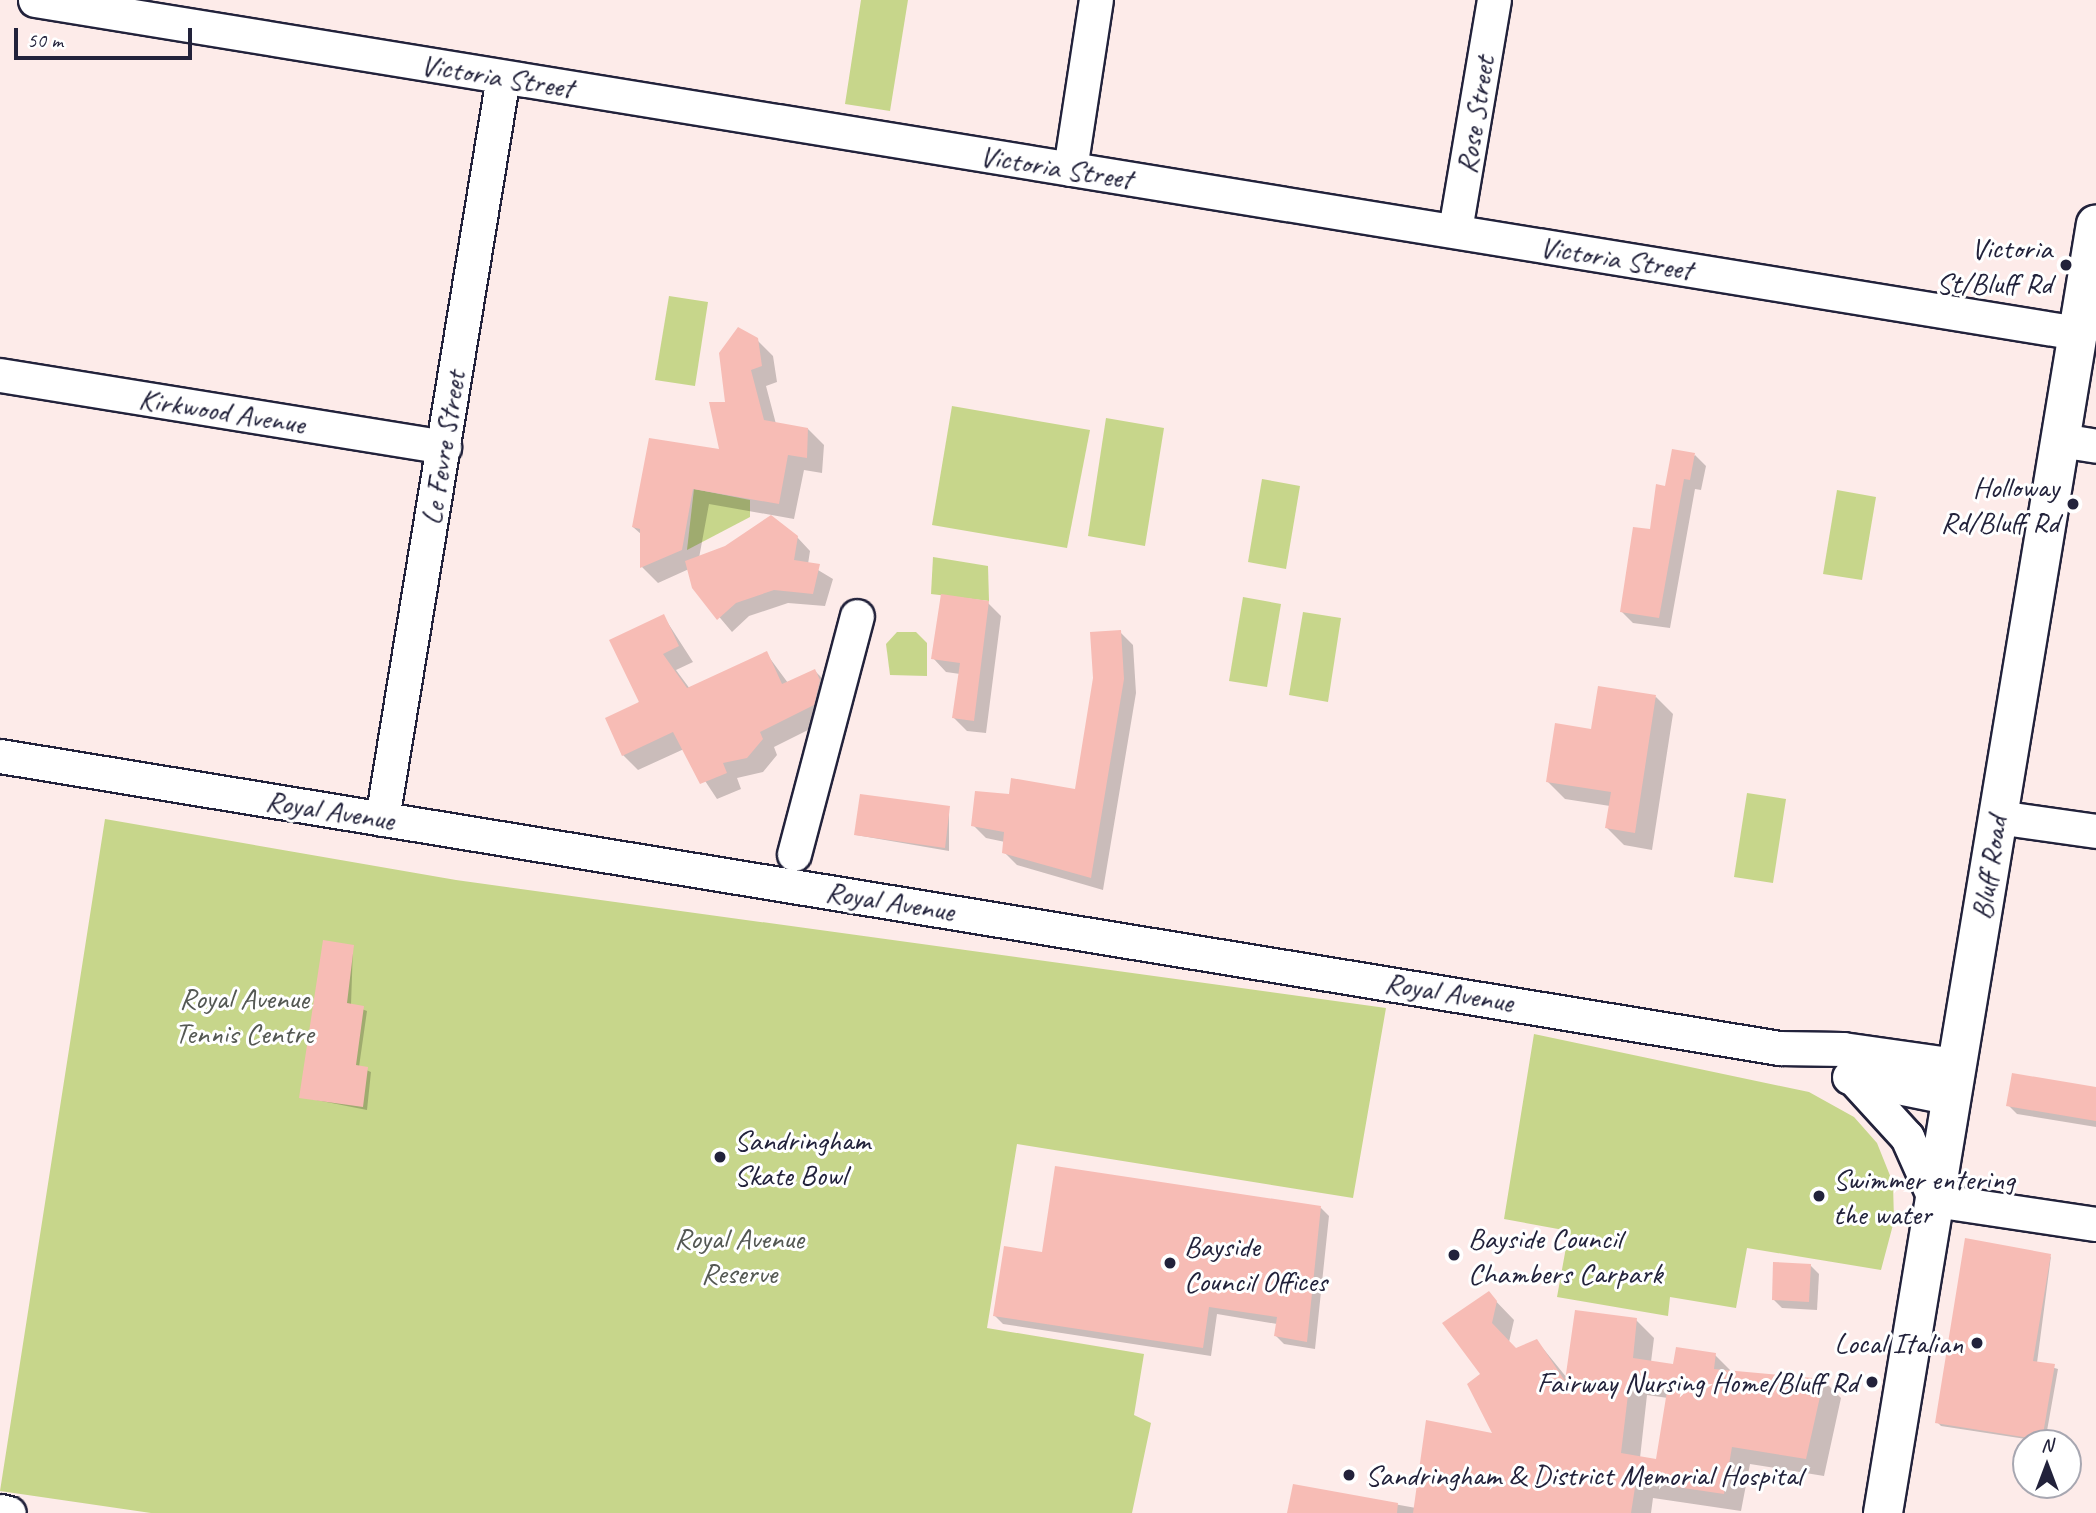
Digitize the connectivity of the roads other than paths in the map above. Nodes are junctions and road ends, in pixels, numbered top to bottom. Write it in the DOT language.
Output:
graph roads {
  1 [pos="35,0"];
  2 [pos="1096,0"];
  3 [pos="1494,0"];
  4 [pos="503,77"];
  5 [pos="1070,169"];
  6 [pos="2096,224"];
  7 [pos="1455,230"];
  8 [pos="2078,333"];
  9 [pos="0,375"];
  10 [pos="2078,443"];
  11 [pos="444,447"];
  12 [pos="857,616"];
  13 [pos="0,756"];
  14 [pos="1997,817"];
  15 [pos="382,819"];
  16 [pos="2096,831"];
  17 [pos="794,854"];
  18 [pos="1779,1048"];
  19 [pos="1854,1079"];
  20 [pos="1954,1082"];
  21 [pos="1935,1200"];
  22 [pos="2096,1224"];
  23 [pos="0,1511"];
  24 [pos="9,1513"];
  25 [pos="1883,1513"];
  1 -- 4 [label="street, Victoria Street"];
  2 -- 5 [label="street"];
  3 -- 7 [label="street, Rose Street"];
  4 -- 5 [label="street, Victoria Street"];
  4 -- 11 [label="street, Le Fevre Street"];
  5 -- 7 [label="street, Victoria Street"];
  6 -- 8 [label="main road, Bluff Road"];
  7 -- 8 [label="street, Victoria Street"];
  8 -- 10 [label="main road, Bluff Road"];
  9 -- 11 [label="street, Kirkwood Avenue"];
  10 -- 14 [label="main road, Bluff Road"];
  11 -- 15 [label="street, Le Fevre Street"];
  12 -- 17 [label="street"];
  13 -- 15 [label="street, Royal Avenue"];
  14 -- 16 [label="street"];
  14 -- 20 [label="main road, Bluff Road"];
  15 -- 18 [label="street, Royal Avenue"];
  18 -- 19 [label="street, Royal Avenue"];
  18 -- 20 [label="street, Royal Avenue"];
  19 -- 20 [label="street, Royal Avenue"];
  19 -- 21 [label="street"];
  20 -- 21 [label="main road, Bluff Road"];
  21 -- 22 [label="street"];
  21 -- 25 [label="main road, Bluff Road"];
  23 -- 24 [label="street"];
}
